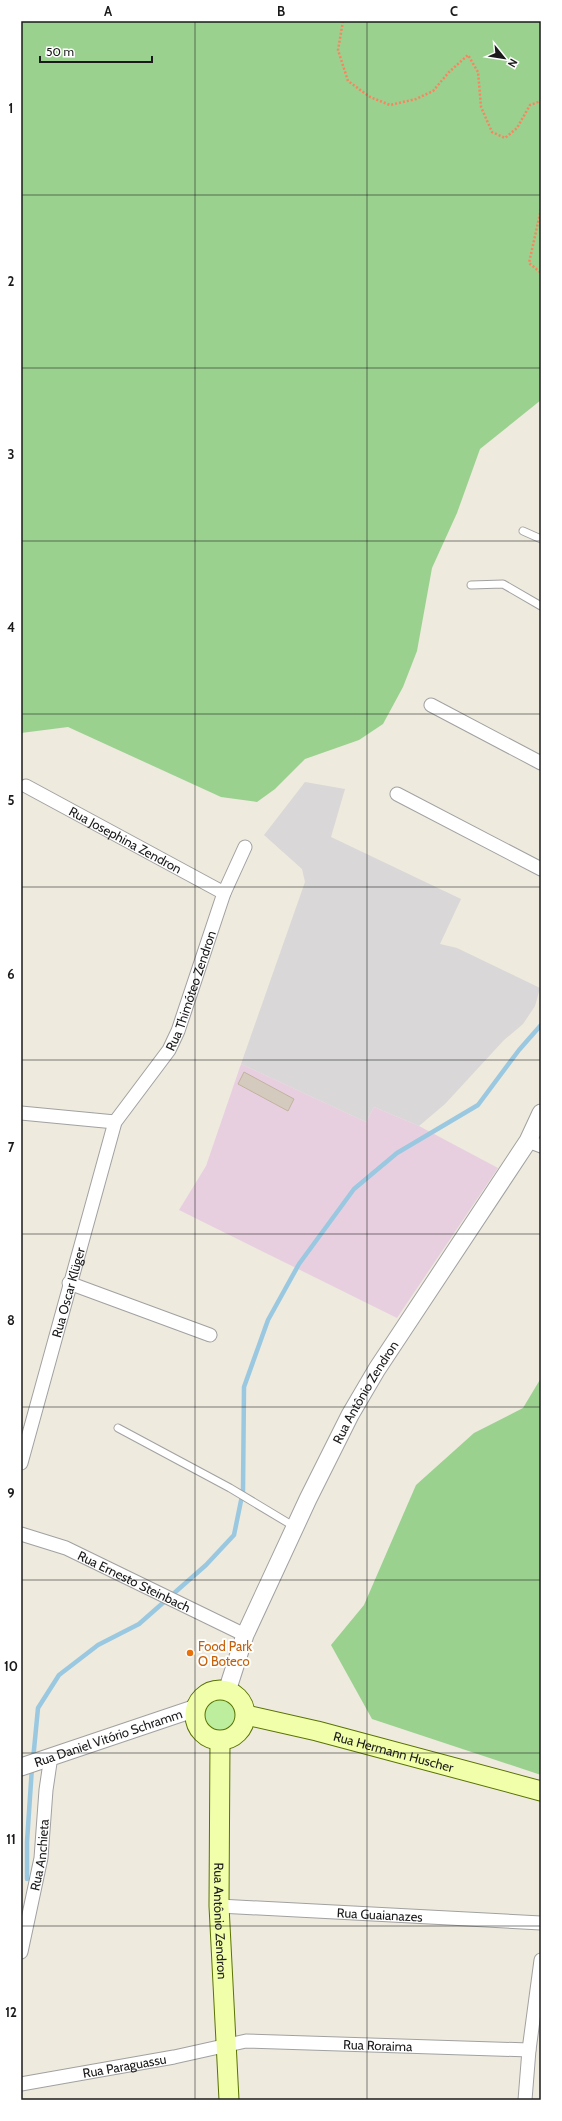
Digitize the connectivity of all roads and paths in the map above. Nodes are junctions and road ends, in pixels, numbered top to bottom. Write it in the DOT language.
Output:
graph roads {
  1 [pos="343,21"];
  2 [pos="541,101"];
  3 [pos="541,210"];
  4 [pos="541,273"];
  5 [pos="524,531"];
  6 [pos="541,539"];
  7 [pos="471,585"];
  8 [pos="541,606"];
  9 [pos="431,705"];
  10 [pos="541,764"];
  11 [pos="26,786"];
  12 [pos="397,794"];
  13 [pos="246,847"];
  14 [pos="541,869"];
  15 [pos="224,894"];
  16 [pos="21,1113"];
  17 [pos="541,1113"];
  18 [pos="115,1122"];
  19 [pos="535,1143"];
  20 [pos="69,1283"];
  21 [pos="210,1334"];
  22 [pos="118,1428"];
  23 [pos="21,1463"];
  24 [pos="295,1527"];
  25 [pos="21,1534"];
  26 [pos="244,1635"];
  27 [pos="227,1691"];
  28 [pos="196,1708"];
  29 [pos="246,1716"];
  30 [pos="220,1741"];
  31 [pos="47,1758"];
  32 [pos="21,1767"];
  33 [pos="541,1791"];
  34 [pos="219,1906"];
  35 [pos="25,1912"];
  36 [pos="541,1923"];
  37 [pos="21,1952"];
  38 [pos="541,1960"];
  39 [pos="539,1983"];
  40 [pos="227,2045"];
  41 [pos="529,2050"];
  42 [pos="21,2084"];
  43 [pos="229,2100"];
  44 [pos="525,2100"];
  1 -- 2 [label="path"];
  3 -- 4 [label="path"];
  5 -- 6 [label="lane"];
  7 -- 8 [label="lane"];
  9 -- 10 [label="street"];
  11 -- 15 [label="street, Rua Josephina Zendron"];
  12 -- 14 [label="street"];
  13 -- 15 [label="street, Rua Thimóteo Zendron"];
  15 -- 18 [label="street, Rua Thimóteo Zendron"];
  16 -- 18 [label="street"];
  17 -- 19 [label="street, Rua Antônio Zendron"];
  18 -- 20 [label="street, Rua Oscar Klüger"];
  19 -- 24 [label="street, Rua Antônio Zendron"];
  20 -- 21 [label="street"];
  20 -- 23 [label="street, Rua Oscar Klüger"];
  22 -- 24 [label="lane"];
  24 -- 26 [label="street, Rua Antônio Zendron"];
  25 -- 26 [label="street, Rua Ernesto Steinbach"];
  26 -- 27 [label="street, Rua Antônio Zendron"];
  27 -- 28 [label="main road"];
  27 -- 29 [label="main road"];
  28 -- 30 [label="main road"];
  28 -- 31 [label="street, Rua Daniel Vitório Schramm"];
  29 -- 30 [label="main road"];
  29 -- 33 [label="main road, Rua Hermann Huscher"];
  30 -- 34 [label="main road, Rua Antônio Zendron"];
  31 -- 32 [label="street, Rua Daniel Vitório Schramm"];
  31 -- 35 [label="street, Rua Anchieta"];
  34 -- 36 [label="street, Rua Guaianazes"];
  34 -- 40 [label="main road, Rua Antônio Zendron"];
  35 -- 37 [label="street, Rua Anchieta"];
  38 -- 39 [label="street"];
  39 -- 41 [label="street"];
  40 -- 41 [label="street, Rua Roraima"];
  40 -- 42 [label="street, Rua Paraguassu"];
  40 -- 43 [label="main road, Rua Antônio Zendron"];
  41 -- 44 [label="street"];
}
